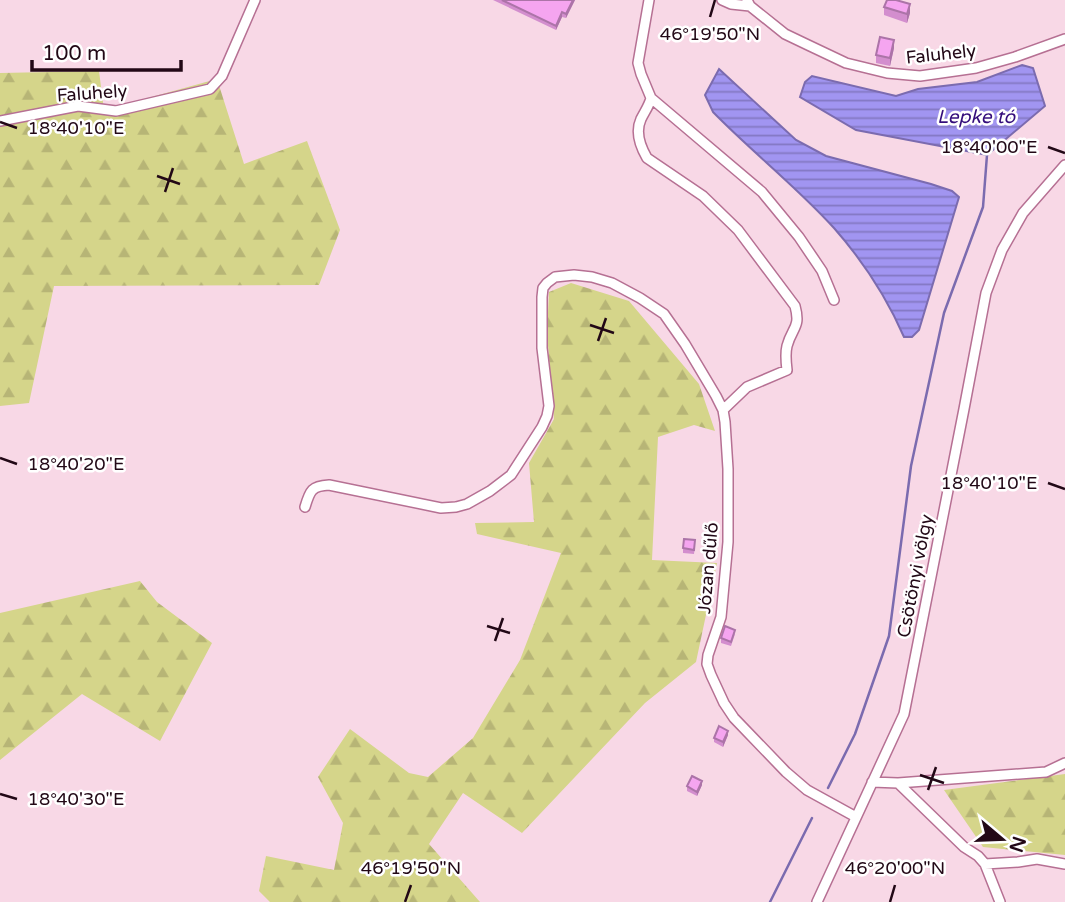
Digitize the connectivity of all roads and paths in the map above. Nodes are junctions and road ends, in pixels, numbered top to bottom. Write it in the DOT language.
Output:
graph roads {
  1 [pos="256,0"];
  2 [pos="649,0"];
  3 [pos="722,0"];
  4 [pos="747,2"];
  5 [pos="1065,39"];
  6 [pos="651,97"];
  7 [pos="0,121"];
  8 [pos="1065,166"];
  9 [pos="834,300"];
  10 [pos="723,410"];
  11 [pos="305,507"];
  12 [pos="1065,763"];
  13 [pos="872,782"];
  14 [pos="898,783"];
  15 [pos="856,817"];
  16 [pos="985,864"];
  17 [pos="1065,864"];
  18 [pos="817,902"];
  19 [pos="1000,902"];
  1 -- 7 [label="street, Faluhely"];
  2 -- 6 [label="street"];
  3 -- 4 [label="street, Faluhely"];
  4 -- 5 [label="street, Faluhely"];
  6 -- 9 [label="street"];
  6 -- 10 [label="street"];
  8 -- 13 [label="street, Csötönyi völgy"];
  10 -- 11 [label="street, Józan dűlő"];
  10 -- 15 [label="street, Józan dűlő"];
  12 -- 14 [label="street"];
  13 -- 14 [label="street"];
  13 -- 15 [label="street, Csötönyi völgy"];
  14 -- 16 [label="street"];
  15 -- 18 [label="street, Csötönyi völgy"];
  16 -- 17 [label="street"];
  16 -- 19 [label="street"];
}
